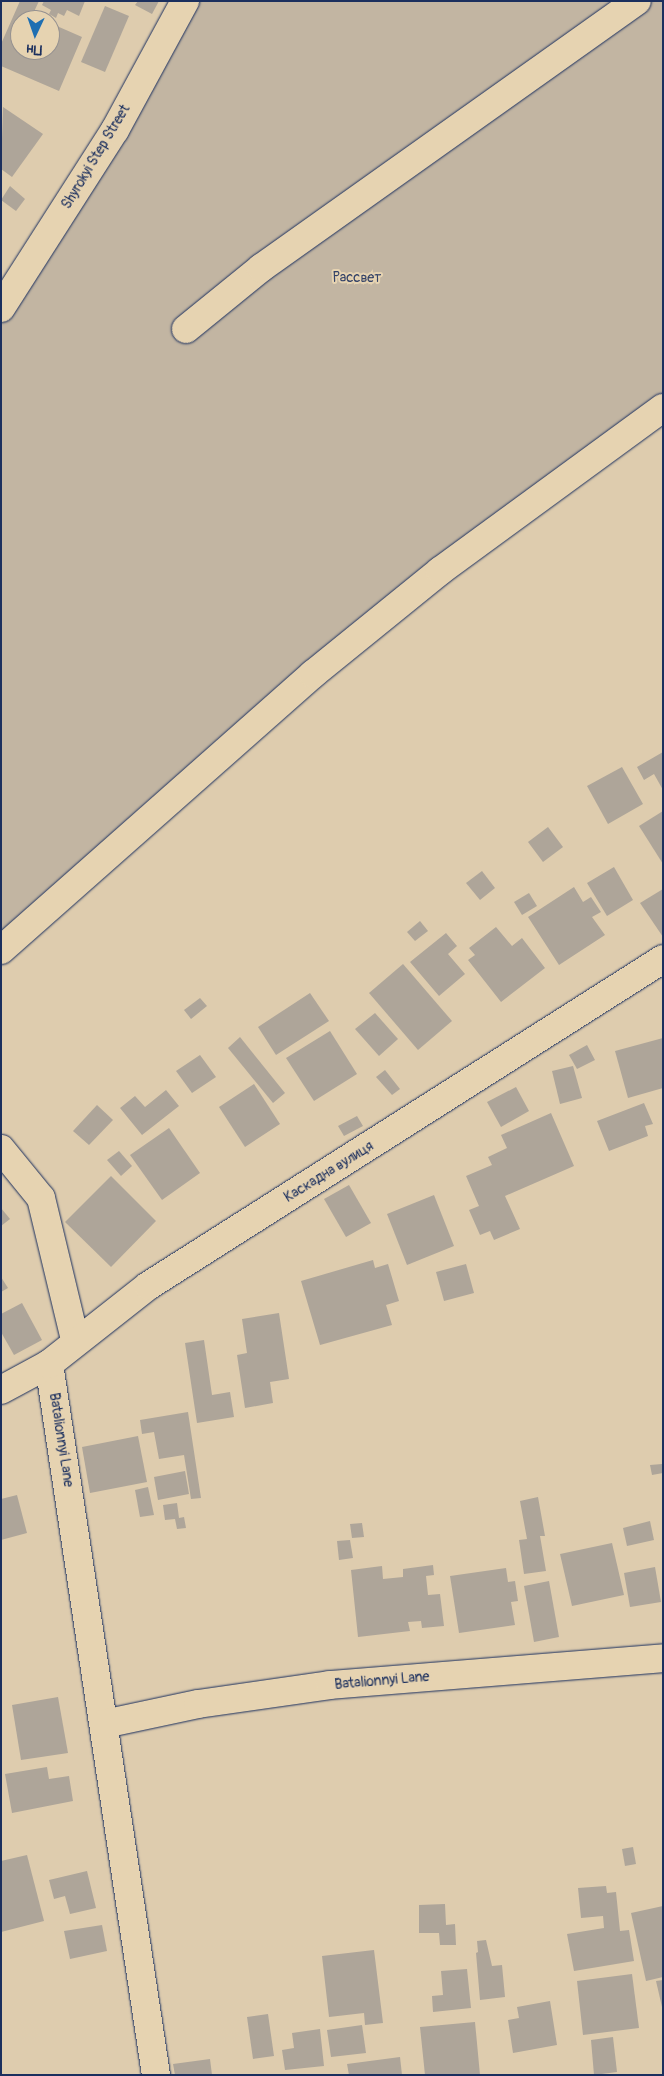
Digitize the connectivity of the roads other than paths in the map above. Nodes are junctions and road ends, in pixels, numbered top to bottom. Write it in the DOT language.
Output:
graph roads {
  1 [pos="185,1"];
  2 [pos="637,1"];
  3 [pos="1,308"];
  4 [pos="186,329"];
  5 [pos="663,408"];
  6 [pos="1,950"];
  7 [pos="663,959"];
  8 [pos="1,1149"];
  9 [pos="75,1340"];
  10 [pos="49,1364"];
  11 [pos="1,1390"];
  12 [pos="663,1658"];
  13 [pos="104,1724"];
  14 [pos="156,2075"];
  1 -- 3 [label="street, Shyrokyi Step Street"];
  2 -- 4 [label="street"];
  5 -- 6 [label="street"];
  7 -- 9 [label="street, Каскадна вулиця"];
  8 -- 9 [label="street"];
  9 -- 10 [label="street, Каскадна вулиця"];
  10 -- 11 [label="street, Каскадна вулиця"];
  10 -- 13 [label="street, Batalionnyi Lane"];
  12 -- 13 [label="street, Batalionnyi Lane"];
  13 -- 14 [label="street, Batalionnyi Lane"];
}
